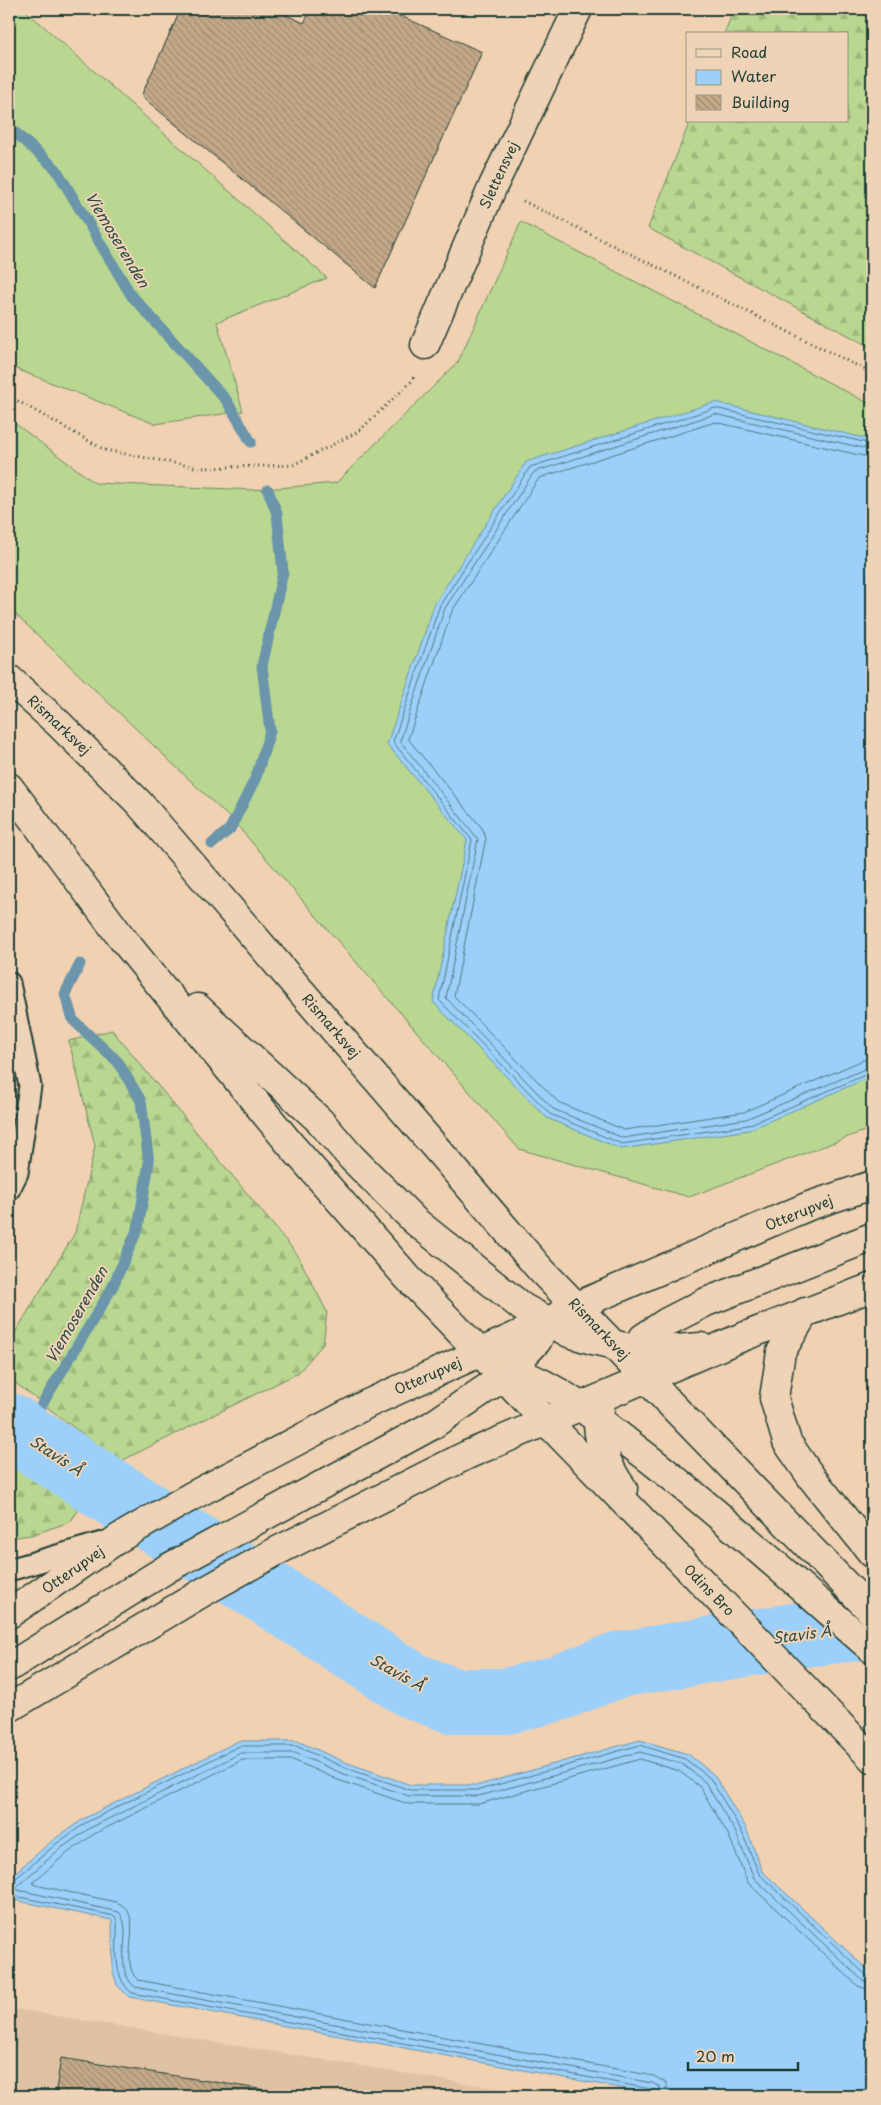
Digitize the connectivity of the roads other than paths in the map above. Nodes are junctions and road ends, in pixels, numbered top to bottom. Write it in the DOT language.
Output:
graph roads {
  1 [pos="578,9"];
  2 [pos="425,345"];
  3 [pos="9,678"];
  4 [pos="9,787"];
  5 [pos="121,937"];
  6 [pos="9,983"];
  7 [pos="872,1185"];
  8 [pos="9,1189"];
  9 [pos="872,1237"];
  10 [pos="540,1269"];
  11 [pos="872,1286"];
  12 [pos="577,1306"];
  13 [pos="805,1312"];
  14 [pos="546,1322"];
  15 [pos="740,1338"];
  16 [pos="625,1350"];
  17 [pos="496,1366"];
  18 [pos="647,1379"];
  19 [pos="594,1407"];
  20 [pos="545,1421"];
  21 [pos="119,1538"];
  22 [pos="872,1553"];
  23 [pos="675,1555"];
  24 [pos="9,1570"];
  25 [pos="872,1612"];
  26 [pos="9,1614"];
  27 [pos="872,1649"];
  28 [pos="9,1667"];
  29 [pos="9,1708"];
  30 [pos="872,1758"];
  1 -- 2 [label="main road, Slettensvej"];
  3 -- 10 [label="main road, Rismarksvej"];
  4 -- 5 [label="main road"];
  5 -- 14 [label="main road"];
  5 -- 17 [label="main road"];
  6 -- 8 [label="lane"];
  7 -- 12 [label="main road, Otterupvej"];
  9 -- 16 [label="main road"];
  10 -- 12 [label="main road, Rismarksvej"];
  10 -- 14 [label="main road"];
  11 -- 13 [label="main road"];
  12 -- 14 [label="main road, Otterupvej"];
  12 -- 16 [label="main road, Rismarksvej"];
  13 -- 15 [label="main road"];
  13 -- 22 [label="main road"];
  14 -- 16 [label="main road"];
  14 -- 17 [label="main road, Otterupvej"];
  15 -- 16 [label="main road"];
  15 -- 18 [label="main road"];
  16 -- 18 [label="main road, Rismarksvej"];
  16 -- 19 [label="main road"];
  17 -- 19 [label="main road"];
  17 -- 20 [label="main road"];
  17 -- 21 [label="main road, Otterupvej"];
  17 -- 28 [label="main road"];
  18 -- 19 [label="main road"];
  18 -- 25 [label="main road"];
  19 -- 20 [label="main road"];
  19 -- 23 [label="main road"];
  19 -- 27 [label="main road"];
  20 -- 23 [label="main road, Odins Bro"];
  20 -- 29 [label="main road"];
  21 -- 24 [label="lane"];
  21 -- 26 [label="main road, Otterupvej"];
  23 -- 30 [label="main road, Odins Bro"];
}
